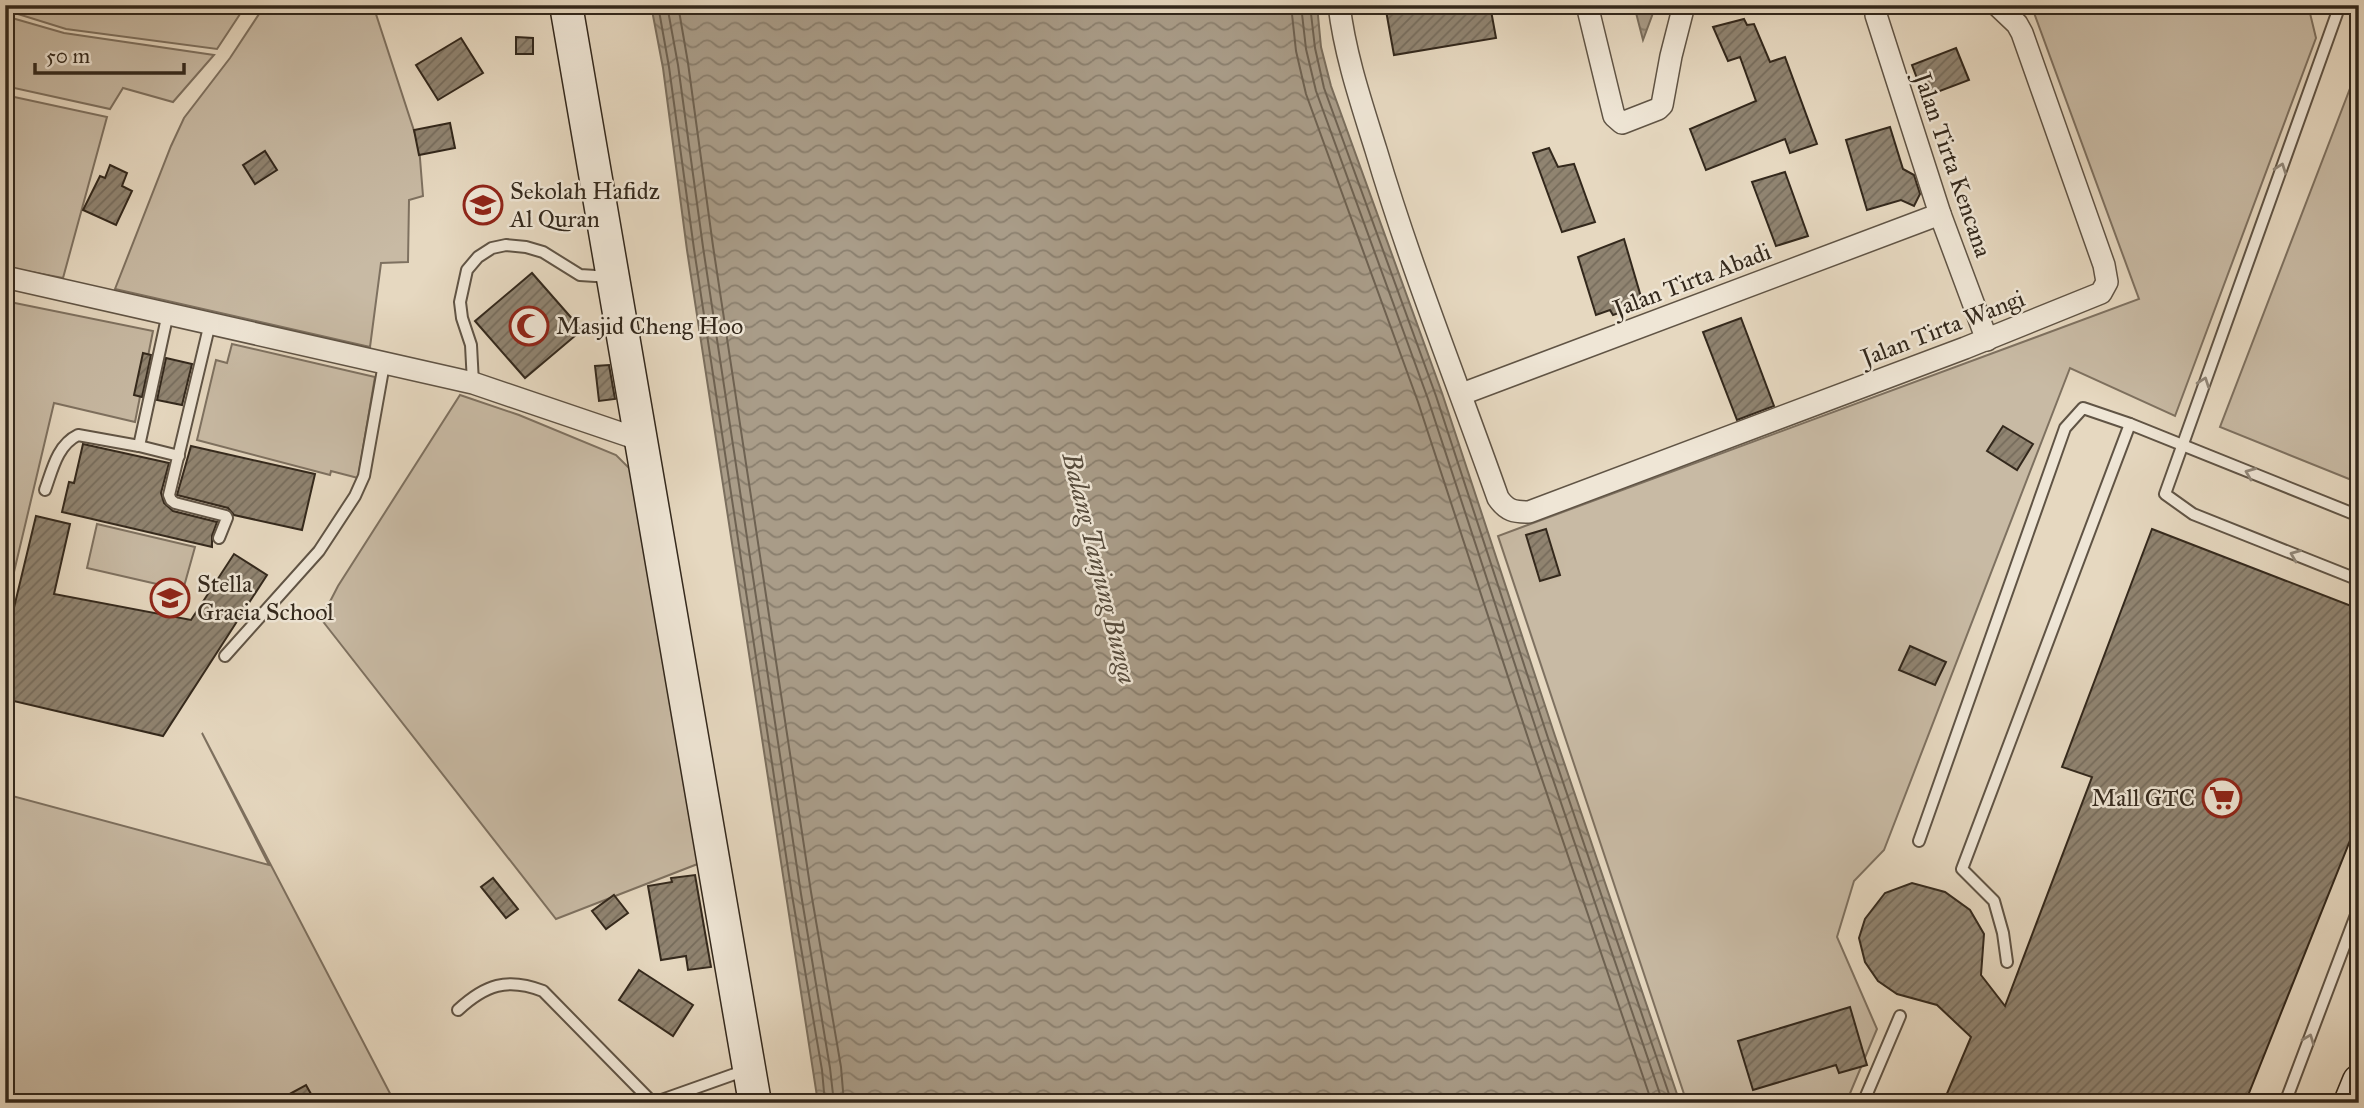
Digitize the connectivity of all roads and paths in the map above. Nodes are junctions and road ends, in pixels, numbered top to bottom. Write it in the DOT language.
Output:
graph roads {
  1 [pos="566,5"];
  2 [pos="1339,5"];
  3 [pos="1587,5"];
  4 [pos="1684,5"];
  5 [pos="1876,5"];
  6 [pos="1997,5"];
  7 [pos="2340,5"];
  8 [pos="1940,214"];
  9 [pos="5,277"];
  10 [pos="614,277"];
  11 [pos="168,313"];
  12 [pos="209,323"];
  13 [pos="1987,340"];
  14 [pos="384,364"];
  15 [pos="473,383"];
  16 [pos="1462,394"];
  17 [pos="2130,424"];
  18 [pos="641,440"];
  19 [pos="139,446"];
  20 [pos="2181,446"];
  21 [pos="180,456"];
  22 [pos="45,491"];
  23 [pos="2359,516"];
  24 [pos="219,538"];
  25 [pos="2359,580"];
  26 [pos="225,656"];
  27 [pos="1919,841"];
  28 [pos="2359,907"];
  29 [pos="2007,962"];
  30 [pos="458,1010"];
  31 [pos="1900,1016"];
  32 [pos="748,1069"];
  33 [pos="2359,1081"];
  34 [pos="653,1103"];
  35 [pos="755,1103"];
  36 [pos="1863,1103"];
  37 [pos="2286,1103"];
  38 [pos="2350,1103"];
  1 -- 10 [label="street"];
  2 -- 16 [label="street"];
  3 -- 4 [label="street"];
  5 -- 8 [label="street, Jalan Tirta Kencana"];
  6 -- 13 [label="street, Jalan Tirta Wangi"];
  20 -- 7 [label="lane, one-way"];
  8 -- 13 [label="street, Jalan Tirta Kencana"];
  8 -- 16 [label="street, Jalan Tirta Abadi"];
  9 -- 11 [label="street"];
  10 -- 15 [label="lane"];
  10 -- 18 [label="street"];
  11 -- 12 [label="street"];
  11 -- 19 [label="lane"];
  12 -- 14 [label="street"];
  12 -- 21 [label="lane"];
  13 -- 16 [label="street, Jalan Tirta Wangi"];
  14 -- 15 [label="street"];
  14 -- 26 [label="lane"];
  15 -- 18 [label="street"];
  17 -- 20 [label="lane"];
  17 -- 27 [label="lane"];
  17 -- 29 [label="lane"];
  18 -- 32 [label="street"];
  19 -- 21 [label="lane"];
  19 -- 22 [label="lane"];
  23 -- 20 [label="lane, one-way"];
  25 -- 20 [label="lane, one-way"];
  21 -- 24 [label="lane"];
  37 -- 28 [label="lane, one-way"];
  30 -- 34 [label="lane"];
  31 -- 36 [label="lane"];
  32 -- 34 [label="lane"];
  32 -- 35 [label="street"];
  33 -- 38 [label="street"];
}
